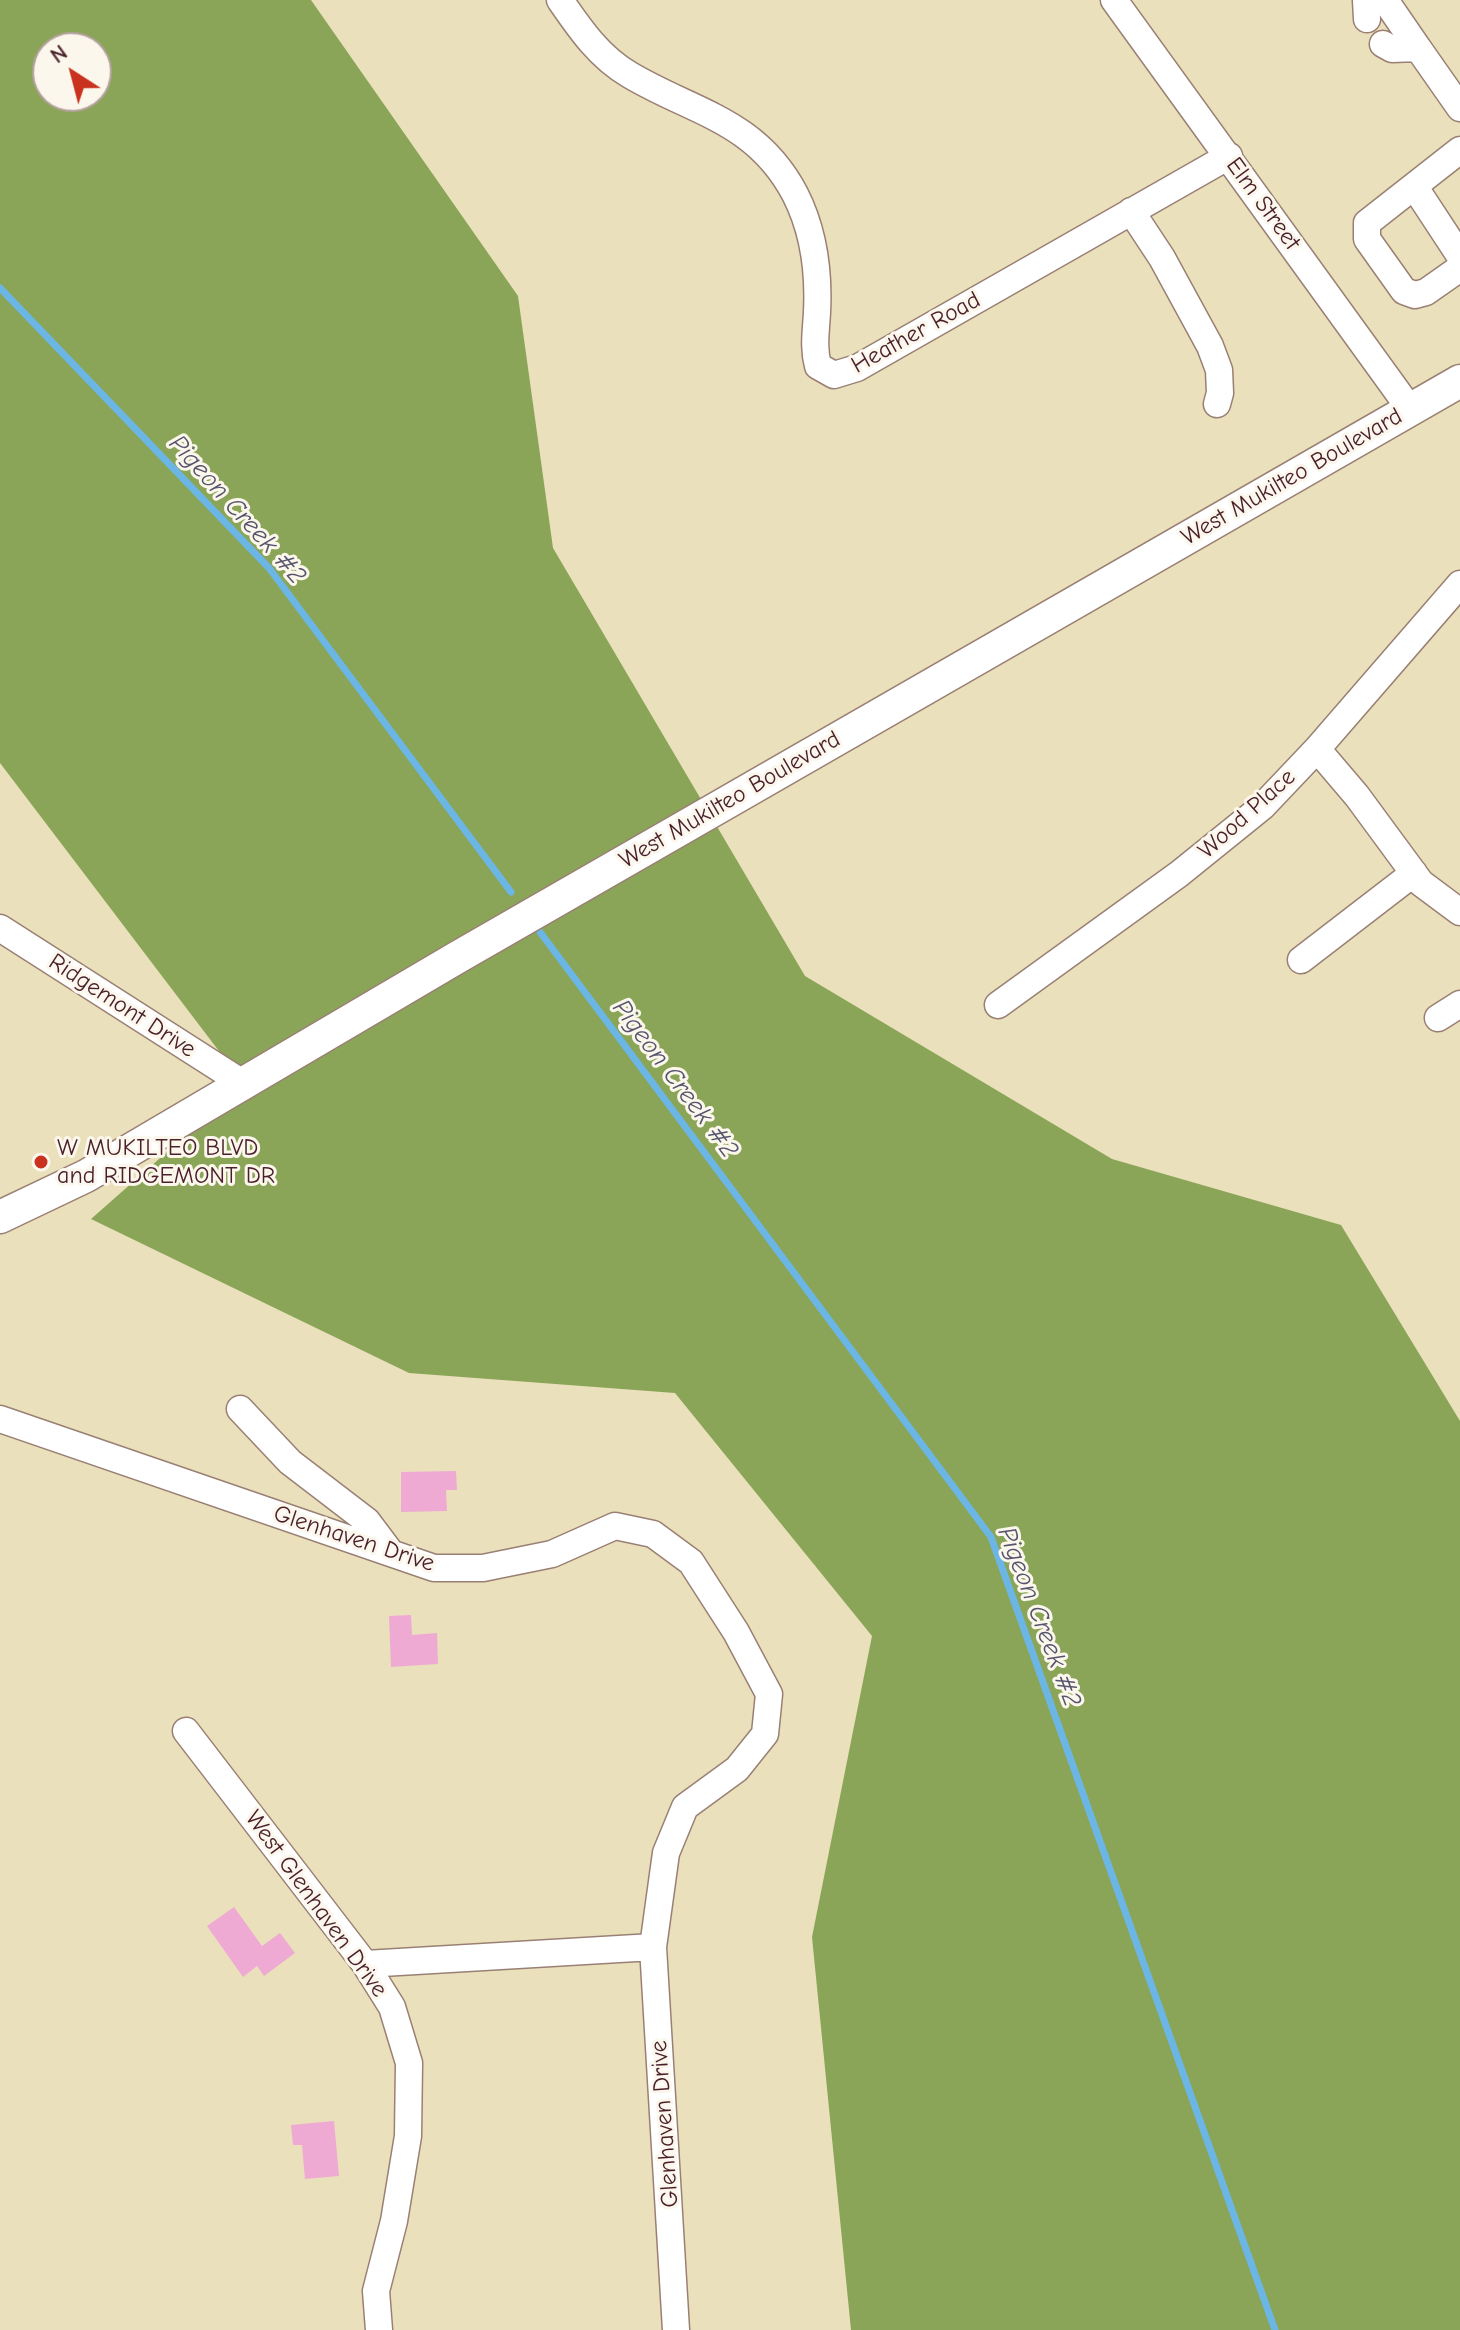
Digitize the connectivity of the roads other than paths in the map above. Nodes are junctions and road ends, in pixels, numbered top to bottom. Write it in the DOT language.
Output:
graph roads {
  1 [pos="560,0"];
  2 [pos="1114,0"];
  3 [pos="1373,6"];
  4 [pos="1383,44"];
  5 [pos="1418,48"];
  6 [pos="1460,108"];
  7 [pos="1460,150"];
  8 [pos="1229,156"];
  9 [pos="1414,186"];
  10 [pos="1131,211"];
  11 [pos="1460,256"];
  12 [pos="1460,268"];
  13 [pos="1460,381"];
  14 [pos="1217,404"];
  15 [pos="1410,409"];
  16 [pos="1460,584"];
  17 [pos="1300,755"];
  18 [pos="1414,873"];
  19 [pos="1460,912"];
  20 [pos="0,928"];
  21 [pos="1301,960"];
  22 [pos="1460,1004"];
  23 [pos="998,1005"];
  24 [pos="1438,1018"];
  25 [pos="244,1084"];
  26 [pos="0,1217"];
  27 [pos="240,1409"];
  28 [pos="0,1419"];
  29 [pos="391,1553"];
  30 [pos="186,1731"];
  31 [pos="653,1947"];
  32 [pos="365,1964"];
  33 [pos="379,2330"];
  34 [pos="676,2330"];
  1 -- 10 [label="street, Heather Road"];
  2 -- 8 [label="street, Elm Street"];
  3 -- 5 [label="street"];
  4 -- 5 [label="street"];
  5 -- 6 [label="street"];
  7 -- 9 [label="street"];
  8 -- 10 [label="street, Heather Road"];
  8 -- 15 [label="street, Elm Street"];
  9 -- 11 [label="street"];
  9 -- 12 [label="street"];
  10 -- 14 [label="street"];
  13 -- 15 [label="main road, West Mukilteo Boulevard"];
  15 -- 25 [label="main road, West Mukilteo Boulevard"];
  16 -- 17 [label="street, Wood Place"];
  17 -- 18 [label="street"];
  17 -- 23 [label="street, Wood Place"];
  18 -- 19 [label="street"];
  18 -- 21 [label="street"];
  20 -- 25 [label="street, Ridgemont Drive"];
  22 -- 24 [label="street"];
  25 -- 26 [label="main road, West Mukilteo Boulevard"];
  27 -- 29 [label="street"];
  28 -- 29 [label="street, Glenhaven Drive"];
  29 -- 31 [label="street, Glenhaven Drive"];
  30 -- 32 [label="street, West Glenhaven Drive"];
  31 -- 32 [label="street"];
  31 -- 34 [label="street, Glenhaven Drive"];
  32 -- 33 [label="street, West Glenhaven Drive"];
}
